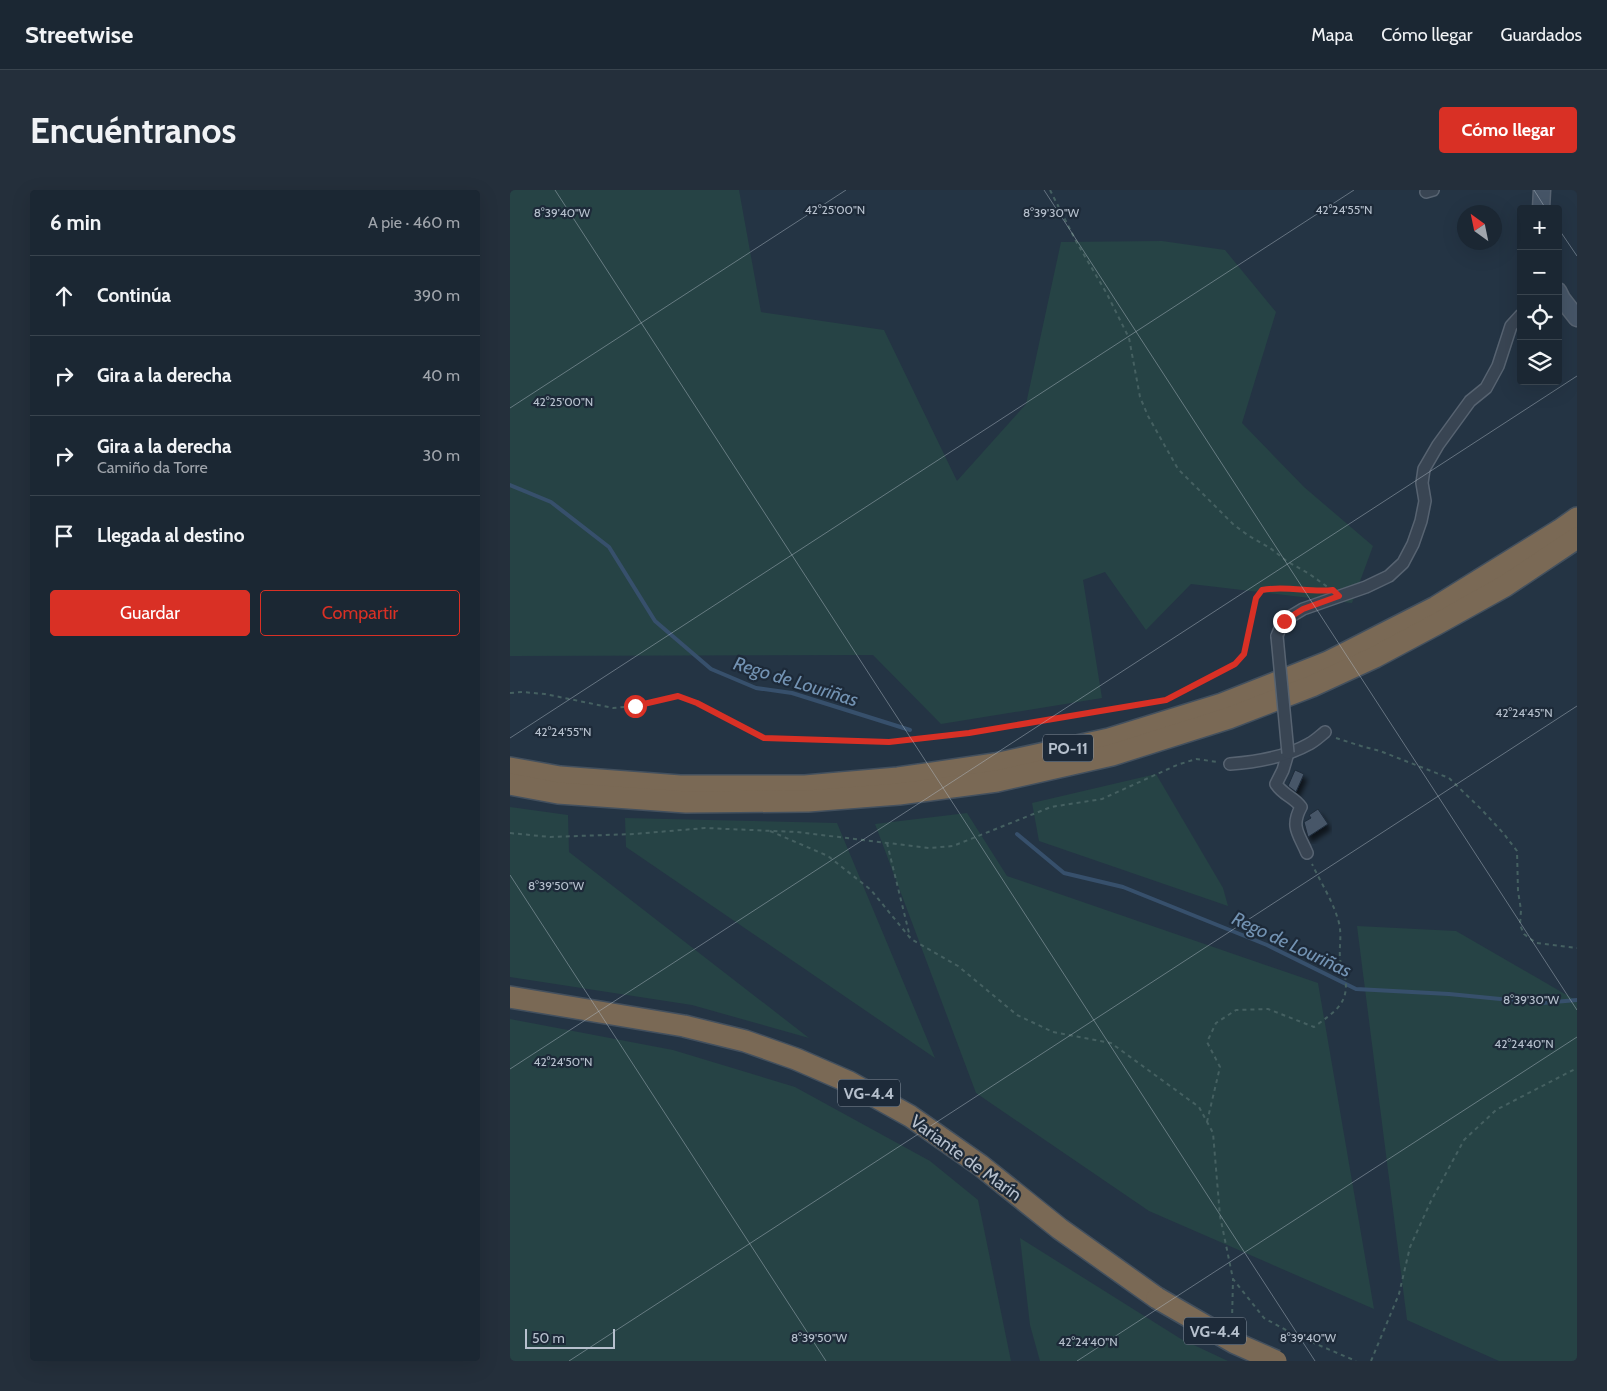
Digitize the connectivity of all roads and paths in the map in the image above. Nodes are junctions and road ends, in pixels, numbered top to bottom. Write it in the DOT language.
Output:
graph roads {
  1 [pos="1050,190"];
  2 [pos="1542,190"];
  3 [pos="1541,205"];
  4 [pos="1560,295"];
  5 [pos="1577,318"];
  6 [pos="1517,319"];
  7 [pos="1577,512"];
  8 [pos="1572,528"];
  9 [pos="1577,555"];
  10 [pos="1327,591"];
  11 [pos="1321,592"];
  12 [pos="1435,625"];
  13 [pos="510,693"];
  14 [pos="1325,732"];
  15 [pos="1288,752"];
  16 [pos="1230,764"];
  17 [pos="510,768"];
  18 [pos="510,784"];
  19 [pos="770,830"];
  20 [pos="510,833"];
  21 [pos="887,843"];
  22 [pos="1307,853"];
  23 [pos="911,940"];
  24 [pos="1577,948"];
  25 [pos="510,997"];
  26 [pos="1577,1068"];
  27 [pos="1207,1122"];
  28 [pos="1233,1279"];
  29 [pos="1232,1324"];
  30 [pos="1276,1361"];
  31 [pos="1356,1361"];
  32 [pos="1371,1361"];
  1 -- 10 [label="path"];
  2 -- 3 [label="street"];
  4 -- 5 [label="street"];
  6 -- 15 [label="street, bridge"];
  7 -- 8 [label="highway"];
  8 -- 12 [label="highway, PO-11"];
  8 -- 17 [label="highway, PO-11"];
  9 -- 12 [label="highway"];
  11 -- 13 [label="path"];
  12 -- 18 [label="highway, PO-11"];
  14 -- 15 [label="street"];
  14 -- 24 [label="path"];
  15 -- 16 [label="street"];
  15 -- 22 [label="street"];
  16 -- 21 [label="path"];
  19 -- 20 [label="path"];
  19 -- 21 [label="path"];
  19 -- 23 [label="path"];
  21 -- 23 [label="path"];
  22 -- 27 [label="path"];
  23 -- 27 [label="path"];
  25 -- 30 [label="highway, Variante de Marín / VG-4.4, bridge"];
  26 -- 32 [label="path"];
  27 -- 28 [label="path"];
  28 -- 29 [label="path"];
  28 -- 31 [label="path"];
}
